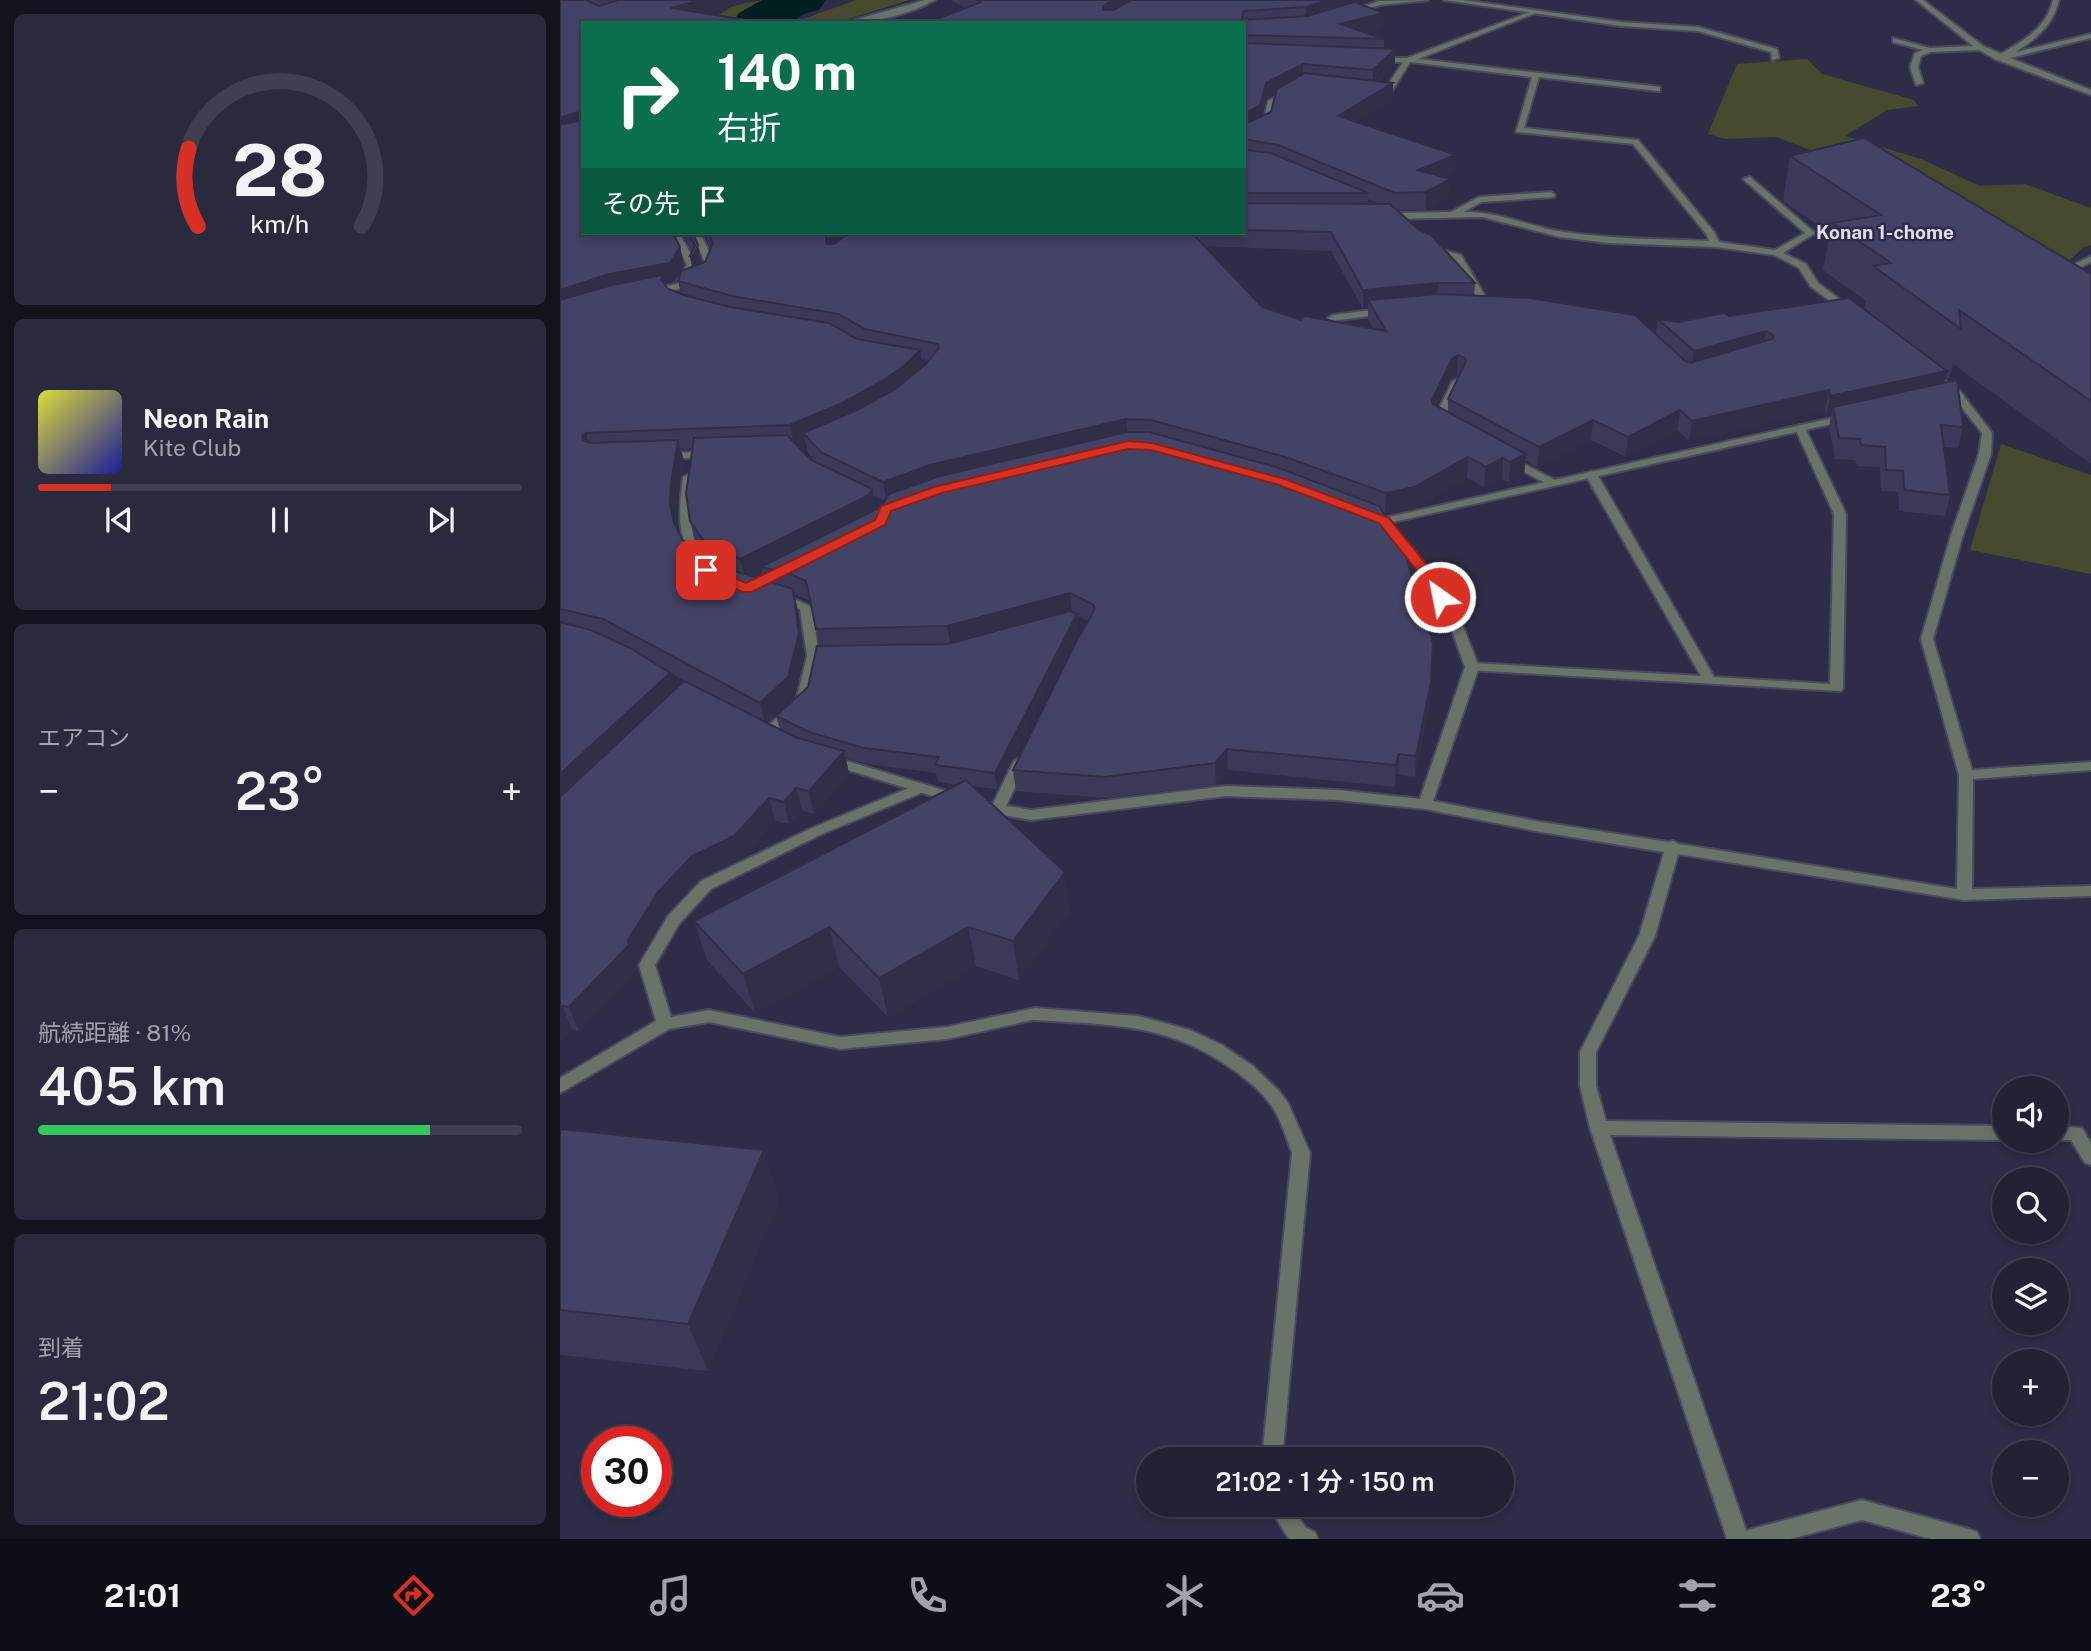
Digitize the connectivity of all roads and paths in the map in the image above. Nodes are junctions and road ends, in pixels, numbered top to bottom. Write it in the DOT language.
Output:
graph roads {
  1 [pos="932,0"];
  2 [pos="1425,0"];
  3 [pos="1447,0"];
  4 [pos="1919,0"];
  5 [pos="2056,0"];
  6 [pos="1535,12"];
  7 [pos="1343,15"];
  8 [pos="856,21"];
  9 [pos="2091,36"];
  10 [pos="1896,40"];
  11 [pos="1980,48"];
  12 [pos="1930,50"];
  13 [pos="1775,58"];
  14 [pos="2000,58"];
  15 [pos="1370,59"];
  16 [pos="1408,60"];
  17 [pos="1536,75"];
  18 [pos="1919,83"];
  19 [pos="1657,89"];
  20 [pos="1373,90"];
  21 [pos="1293,91"];
  22 [pos="2091,93"];
  23 [pos="1246,137"];
  24 [pos="1747,179"];
  25 [pos="1550,195"];
  26 [pos="1369,206"];
  27 [pos="1454,214"];
  28 [pos="1380,216"];
  29 [pos="1393,216"];
  30 [pos="1403,225"];
  31 [pos="676,235"];
  32 [pos="697,235"];
  33 [pos="1423,244"];
  34 [pos="1715,244"];
  35 [pos="1776,253"];
  36 [pos="2091,259"];
  37 [pos="680,286"];
  38 [pos="640,293"];
  39 [pos="2091,296"];
  40 [pos="673,298"];
  41 [pos="1475,307"];
  42 [pos="1487,308"];
  43 [pos="1501,308"];
  44 [pos="1401,310"];
  45 [pos="1333,318"];
  46 [pos="1858,318"];
  47 [pos="1935,376"];
  48 [pos="1458,380"];
  49 [pos="1956,393"];
  50 [pos="1943,396"];
  51 [pos="1852,416"];
  52 [pos="1450,427"];
  53 [pos="1800,428"];
  54 [pos="1496,452"];
  55 [pos="720,455"];
  56 [pos="656,456"];
  57 [pos="693,456"];
  58 [pos="1591,474"];
  59 [pos="1553,483"];
  60 [pos="1371,516"];
  61 [pos="1384,521"];
  62 [pos="706,570"];
  63 [pos="767,594"];
  64 [pos="1472,667"];
  65 [pos="1710,681"];
  66 [pos="768,733"];
  67 [pos="1027,748"];
  68 [pos="820,757"];
  69 [pos="2091,766"];
  70 [pos="1966,775"];
  71 [pos="921,788"];
  72 [pos="1425,804"];
  73 [pos="997,810"];
  74 [pos="1673,846"];
  75 [pos="2091,891"];
  76 [pos="1964,895"];
  77 [pos="665,1024"];
  78 [pos="560,1086"];
  79 [pos="1599,1128"];
  80 [pos="1992,1133"];
  81 [pos="2069,1133"];
  82 [pos="2091,1158"];
  83 [pos="1273,1447"];
  84 [pos="1286,1517"];
  85 [pos="1307,1539"];
  86 [pos="1738,1539"];
  87 [pos="1751,1539"];
  88 [pos="1969,1539"];
  1 -- 8 [label="street"];
  2 -- 7 [label="street"];
  3 -- 6 [label="street"];
  4 -- 11 [label="street"];
  5 -- 14 [label="street"];
  6 -- 13 [label="street"];
  6 -- 16 [label="street"];
  9 -- 14 [label="street"];
  10 -- 12 [label="street"];
  11 -- 12 [label="street"];
  11 -- 14 [label="street"];
  12 -- 18 [label="street"];
  14 -- 22 [label="street"];
  15 -- 16 [label="street"];
  16 -- 17 [label="street"];
  16 -- 20 [label="street"];
  17 -- 19 [label="street"];
  17 -- 34 [label="street"];
  21 -- 23 [label="street"];
  24 -- 35 [label="street"];
  25 -- 27 [label="street"];
  26 -- 29 [label="street"];
  27 -- 29 [label="street"];
  27 -- 34 [label="street"];
  28 -- 29 [label="street"];
  29 -- 30 [label="street"];
  31 -- 37 [label="street"];
  32 -- 37 [label="street"];
  33 -- 42 [label="street"];
  34 -- 35 [label="street"];
  35 -- 46 [label="street"];
  36 -- 39 [label="street"];
  37 -- 38 [label="street"];
  37 -- 40 [label="street"];
  41 -- 42 [label="street"];
  42 -- 43 [label="street"];
  44 -- 45 [label="street"];
  47 -- 49 [label="street"];
  48 -- 52 [label="street"];
  49 -- 50 [label="street"];
  49 -- 70 [label="street"];
  51 -- 53 [label="street"];
  53 -- 58 [label="street"];
  53 -- 65 [label="street"];
  54 -- 59 [label="street"];
  55 -- 57 [label="street"];
  56 -- 57 [label="street"];
  57 -- 62 [label="street"];
  58 -- 59 [label="street"];
  58 -- 65 [label="street"];
  59 -- 61 [label="street"];
  60 -- 61 [label="street"];
  61 -- 64 [label="street"];
  63 -- 66 [label="street"];
  64 -- 65 [label="street"];
  64 -- 72 [label="street"];
  67 -- 73 [label="street"];
  68 -- 71 [label="street"];
  69 -- 70 [label="street"];
  70 -- 76 [label="street"];
  71 -- 73 [label="street"];
  71 -- 77 [label="street"];
  72 -- 73 [label="street"];
  72 -- 74 [label="street"];
  74 -- 76 [label="street"];
  74 -- 79 [label="street"];
  75 -- 76 [label="street"];
  77 -- 78 [label="street"];
  77 -- 83 [label="street"];
  79 -- 80 [label="street"];
  79 -- 86 [label="street"];
  81 -- 82 [label="street"];
  84 -- 85 [label="street"];
  87 -- 88 [label="street"];
}
